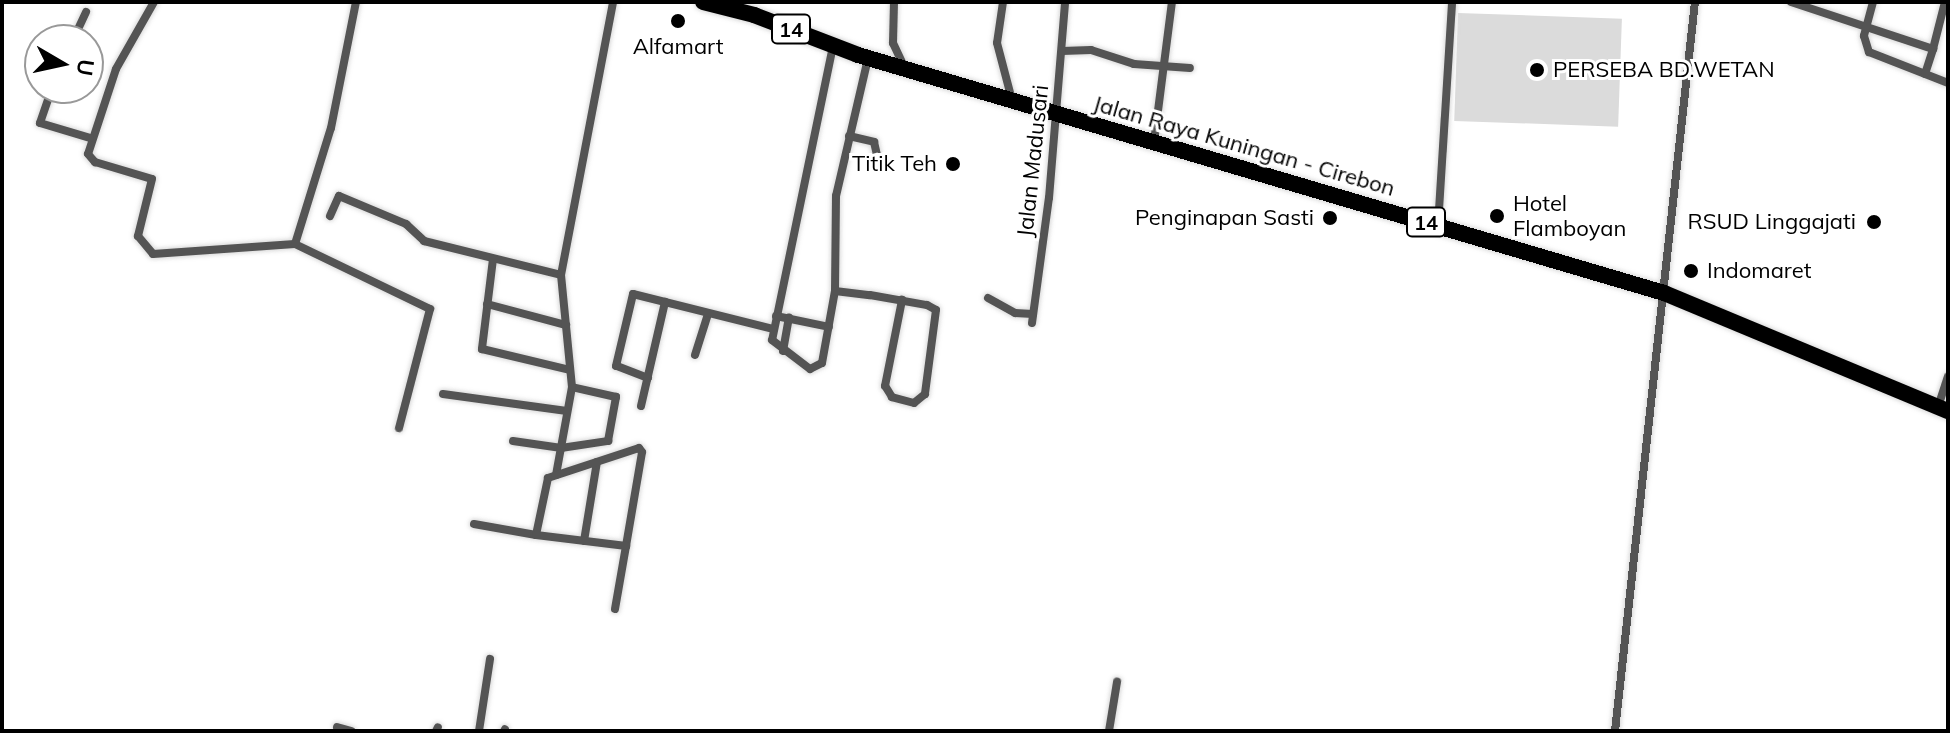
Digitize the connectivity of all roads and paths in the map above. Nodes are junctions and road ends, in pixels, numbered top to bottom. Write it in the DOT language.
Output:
graph roads {
  1 [pos="154,2"];
  2 [pos="356,2"];
  3 [pos="613,2"];
  4 [pos="703,2"];
  5 [pos="894,2"];
  6 [pos="1003,2"];
  7 [pos="1065,2"];
  8 [pos="1172,2"];
  9 [pos="1452,2"];
  10 [pos="1695,2"];
  11 [pos="1791,2"];
  12 [pos="1873,2"];
  13 [pos="1945,2"];
  14 [pos="86,12"];
  15 [pos="80,24"];
  16 [pos="1865,30"];
  17 [pos="833,45"];
  18 [pos="1933,49"];
  19 [pos="1062,51"];
  20 [pos="886,62"];
  21 [pos="1164,65"];
  22 [pos="1190,68"];
  23 [pos="1925,74"];
  24 [pos="1948,83"];
  25 [pos="1012,101"];
  26 [pos="47,104"];
  27 [pos="1057,115"];
  28 [pos="849,136"];
  29 [pos="90,138"];
  30 [pos="1154,142"];
  31 [pos="877,155"];
  32 [pos="330,216"];
  33 [pos="1438,226"];
  34 [pos="295,244"];
  35 [pos="493,259"];
  36 [pos="561,275"];
  37 [pos="835,291"];
  38 [pos="1664,293"];
  39 [pos="988,298"];
  40 [pos="902,300"];
  41 [pos="665,302"];
  42 [pos="487,304"];
  43 [pos="708,314"];
  44 [pos="776,316"];
  45 [pos="789,318"];
  46 [pos="566,325"];
  47 [pos="829,327"];
  48 [pos="773,329"];
  49 [pos="783,351"];
  50 [pos="695,355"];
  51 [pos="570,370"];
  52 [pos="1948,377"];
  53 [pos="648,378"];
  54 [pos="572,387"];
  55 [pos="443,394"];
  56 [pos="641,406"];
  57 [pos="1943,409"];
  58 [pos="567,411"];
  59 [pos="399,428"];
  60 [pos="513,441"];
  61 [pos="561,448"];
  62 [pos="597,462"];
  63 [pos="556,475"];
  64 [pos="474,524"];
  65 [pos="536,535"];
  66 [pos="584,541"];
  67 [pos="626,546"];
  68 [pos="615,609"];
  69 [pos="490,659"];
  70 [pos="1117,682"];
  71 [pos="337,725"];
  72 [pos="351,731"];
  73 [pos="479,731"];
  74 [pos="1109,731"];
  75 [pos="1615,731"];
  1 -- 29 [label="street"];
  2 -- 34 [label="street"];
  3 -- 36 [label="street"];
  4 -- 17 [label="highway, Jalan Raya Kuningan - Cirebon / 14"];
  5 -- 20 [label="street"];
  6 -- 25 [label="street"];
  7 -- 19 [label="street, Jalan Madusari"];
  8 -- 21 [label="street"];
  9 -- 33 [label="street"];
  10 -- 38 [label="street"];
  11 -- 16 [label="street"];
  12 -- 16 [label="street"];
  13 -- 18 [label="street"];
  14 -- 15 [label="street"];
  16 -- 18 [label="street"];
  16 -- 23 [label="street"];
  17 -- 20 [label="highway, Jalan Raya Kuningan - Cirebon / 14"];
  17 -- 44 [label="street"];
  18 -- 23 [label="street"];
  19 -- 21 [label="street"];
  19 -- 27 [label="street, Jalan Madusari"];
  20 -- 25 [label="highway, Jalan Raya Kuningan - Cirebon / 14"];
  20 -- 28 [label="street"];
  21 -- 22 [label="street"];
  21 -- 30 [label="street"];
  23 -- 24 [label="street"];
  25 -- 27 [label="highway, Jalan Raya Kuningan - Cirebon / 14"];
  26 -- 29 [label="street"];
  27 -- 30 [label="highway, Jalan Raya Kuningan - Cirebon / 14"];
  27 -- 39 [label="street, Jalan Madusari"];
  28 -- 31 [label="street"];
  28 -- 37 [label="street"];
  29 -- 34 [label="street"];
  30 -- 33 [label="highway, Jalan Raya Kuningan - Cirebon / 14"];
  32 -- 35 [label="street"];
  33 -- 38 [label="highway, Jalan Raya Kuningan - Cirebon / 14"];
  34 -- 59 [label="street"];
  35 -- 36 [label="street"];
  35 -- 42 [label="street"];
  36 -- 46 [label="street"];
  37 -- 40 [label="street"];
  37 -- 47 [label="street"];
  38 -- 57 [label="highway, Jalan Raya Kuningan - Cirebon / 14"];
  38 -- 75 [label="street"];
  40 -- 40 [label="street"];
  41 -- 43 [label="street"];
  41 -- 53 [label="street"];
  41 -- 53 [label="street"];
  42 -- 46 [label="street"];
  42 -- 51 [label="street"];
  43 -- 48 [label="street"];
  43 -- 50 [label="street"];
  44 -- 45 [label="street"];
  44 -- 48 [label="street"];
  45 -- 47 [label="street"];
  45 -- 49 [label="street"];
  46 -- 51 [label="street"];
  47 -- 49 [label="street"];
  48 -- 49 [label="street"];
  51 -- 54 [label="street"];
  52 -- 57 [label="street"];
  53 -- 56 [label="street"];
  54 -- 58 [label="street"];
  54 -- 61 [label="street"];
  55 -- 58 [label="street"];
  58 -- 61 [label="street"];
  60 -- 61 [label="street"];
  61 -- 63 [label="street"];
  62 -- 63 [label="street"];
  62 -- 66 [label="street"];
  62 -- 67 [label="street"];
  63 -- 65 [label="street"];
  64 -- 65 [label="street"];
  65 -- 66 [label="street"];
  66 -- 67 [label="street"];
  67 -- 68 [label="street"];
  69 -- 73 [label="street"];
  70 -- 74 [label="street"];
  71 -- 72 [label="street"];
}
